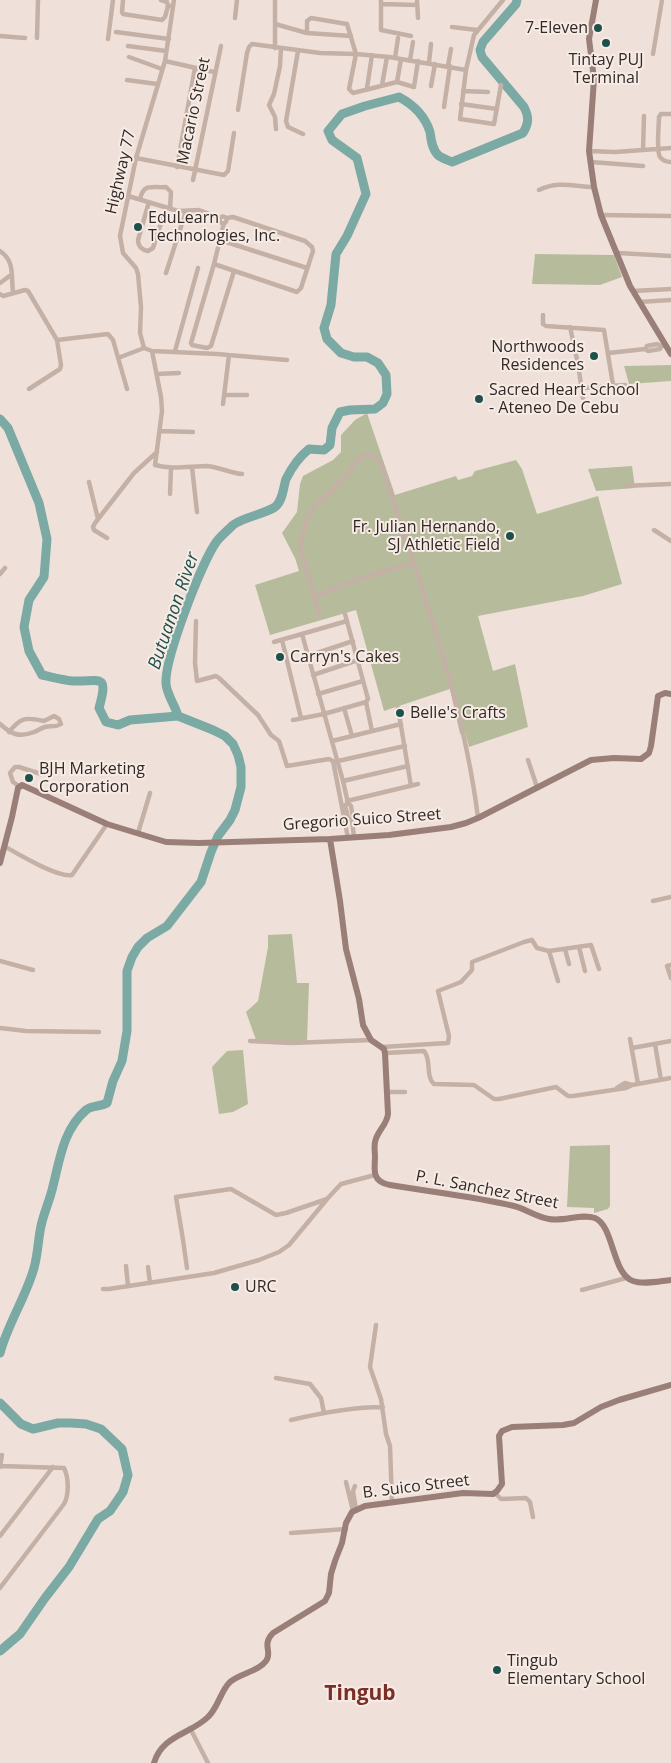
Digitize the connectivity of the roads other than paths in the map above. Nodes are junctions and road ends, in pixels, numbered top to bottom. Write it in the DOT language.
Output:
graph roads {
  1 [pos="38,0"];
  2 [pos="113,0"];
  3 [pos="123,0"];
  4 [pos="161,0"];
  5 [pos="174,0"];
  6 [pos="237,0"];
  7 [pos="276,0"];
  8 [pos="503,0"];
  9 [pos="596,0"];
  10 [pos="662,0"];
  11 [pos="381,2"];
  12 [pos="417,2"];
  13 [pos="171,6"];
  14 [pos="235,18"];
  15 [pos="418,18"];
  16 [pos="275,24"];
  17 [pos="452,27"];
  18 [pos="476,30"];
  19 [pos="116,32"];
  20 [pos="307,33"];
  21 [pos="0,36"];
  22 [pos="352,36"];
  23 [pos="25,38"];
  24 [pos="37,38"];
  25 [pos="398,38"];
  26 [pos="108,39"];
  27 [pos="168,39"];
  28 [pos="431,44"];
  29 [pos="128,46"];
  30 [pos="221,46"];
  31 [pos="275,48"];
  32 [pos="281,48"];
  33 [pos="451,49"];
  34 [pos="166,51"];
  35 [pos="298,51"];
  36 [pos="356,54"];
  37 [pos="653,54"];
  38 [pos="372,55"];
  39 [pos="129,57"];
  40 [pos="387,57"];
  41 [pos="398,58"];
  42 [pos="410,60"];
  43 [pos="165,61"];
  44 [pos="418,61"];
  45 [pos="428,63"];
  46 [pos="435,64"];
  47 [pos="449,66"];
  48 [pos="162,68"];
  49 [pos="195,68"];
  50 [pos="466,70"];
  51 [pos="214,72"];
  52 [pos="127,80"];
  53 [pos="397,82"];
  54 [pos="157,84"];
  55 [pos="501,84"];
  56 [pos="382,85"];
  57 [pos="431,86"];
  58 [pos="367,88"];
  59 [pos="463,91"];
  60 [pos="488,92"];
  61 [pos="461,104"];
  62 [pos="444,106"];
  63 [pos="497,109"];
  64 [pos="238,110"];
  65 [pos="671,114"];
  66 [pos="644,116"];
  67 [pos="276,129"];
  68 [pos="234,133"];
  69 [pos="303,134"];
  70 [pos="671,148"];
  71 [pos="643,150"];
  72 [pos="658,150"];
  73 [pos="589,151"];
  74 [pos="136,158"];
  75 [pos="591,162"];
  76 [pos="671,162"];
  77 [pos="177,166"];
  78 [pos="643,166"];
  79 [pos="194,170"];
  80 [pos="193,180"];
  81 [pos="594,187"];
  82 [pos="539,190"];
  83 [pos="128,196"];
  84 [pos="140,199"];
  85 [pos="149,202"];
  86 [pos="168,208"];
  87 [pos="186,211"];
  88 [pos="602,214"];
  89 [pos="671,216"];
  90 [pos="220,218"];
  91 [pos="227,218"];
  92 [pos="224,224"];
  93 [pos="220,240"];
  94 [pos="0,251"];
  95 [pos="618,253"];
  96 [pos="671,256"];
  97 [pos="214,264"];
  98 [pos="198,268"];
  99 [pos="307,268"];
  100 [pos="234,271"];
  101 [pos="166,273"];
  102 [pos="11,275"];
  103 [pos="0,282"];
  104 [pos="671,289"];
  105 [pos="633,291"];
  106 [pos="14,292"];
  107 [pos="0,294"];
  108 [pos="671,300"];
  109 [pos="639,302"];
  110 [pos="543,315"];
  111 [pos="570,327"];
  112 [pos="57,340"];
  113 [pos="663,346"];
  114 [pos="144,348"];
  115 [pos="152,351"];
  116 [pos="175,351"];
  117 [pos="609,352"];
  118 [pos="671,354"];
  119 [pos="229,355"];
  120 [pos="118,358"];
  121 [pos="287,360"];
  122 [pos="179,373"];
  123 [pos="157,374"];
  124 [pos="613,385"];
  125 [pos="625,385"];
  126 [pos="582,388"];
  127 [pos="29,389"];
  128 [pos="127,389"];
  129 [pos="224,395"];
  130 [pos="247,395"];
  131 [pos="583,398"];
  132 [pos="223,404"];
  133 [pos="160,431"];
  134 [pos="193,432"];
  135 [pos="157,452"];
  136 [pos="192,467"];
  137 [pos="171,468"];
  138 [pos="242,474"];
  139 [pos="89,482"];
  140 [pos="671,484"];
  141 [pos="624,486"];
  142 [pos="170,494"];
  143 [pos="197,512"];
  144 [pos="98,519"];
  145 [pos="654,530"];
  146 [pos="107,538"];
  147 [pos="671,541"];
  148 [pos="412,563"];
  149 [pos="5,568"];
  150 [pos="0,574"];
  151 [pos="314,597"];
  152 [pos="345,614"];
  153 [pos="320,616"];
  154 [pos="347,621"];
  155 [pos="196,622"];
  156 [pos="302,634"];
  157 [pos="282,640"];
  158 [pos="353,641"];
  159 [pos="274,642"];
  160 [pos="308,656"];
  161 [pos="358,660"];
  162 [pos="313,675"];
  163 [pos="363,681"];
  164 [pos="318,694"];
  165 [pos="671,694"];
  166 [pos="366,702"];
  167 [pos="344,708"];
  168 [pos="398,708"];
  169 [pos="324,714"];
  170 [pos="301,718"];
  171 [pos="293,720"];
  172 [pos="0,724"];
  173 [pos="401,724"];
  174 [pos="372,731"];
  175 [pos="9,732"];
  176 [pos="352,736"];
  177 [pos="332,741"];
  178 [pos="405,746"];
  179 [pos="528,760"];
  180 [pos="338,761"];
  181 [pos="408,766"];
  182 [pos="41,774"];
  183 [pos="344,781"];
  184 [pos="418,784"];
  185 [pos="18,786"];
  186 [pos="412,786"];
  187 [pos="537,787"];
  188 [pos="150,793"];
  189 [pos="348,802"];
  190 [pos="478,818"];
  191 [pos="107,824"];
  192 [pos="138,833"];
  193 [pos="351,837"];
  194 [pos="330,839"];
  195 [pos="4,846"];
  196 [pos="0,864"];
  197 [pos="671,897"];
  198 [pos="653,901"];
  199 [pos="579,947"];
  200 [pos="565,949"];
  201 [pos="549,951"];
  202 [pos="0,961"];
  203 [pos="569,964"];
  204 [pos="671,965"];
  205 [pos="599,969"];
  206 [pos="33,970"];
  207 [pos="585,972"];
  208 [pos="671,978"];
  209 [pos="558,981"];
  210 [pos="0,1028"];
  211 [pos="99,1032"];
  212 [pos="630,1039"];
  213 [pos="371,1040"];
  214 [pos="250,1041"];
  215 [pos="671,1041"];
  216 [pos="655,1044"];
  217 [pos="632,1048"];
  218 [pos="384,1050"];
  219 [pos="671,1078"];
  220 [pos="661,1080"];
  221 [pos="638,1084"];
  222 [pos="387,1092"];
  223 [pos="405,1092"];
  224 [pos="375,1175"];
  225 [pos="328,1198"];
  226 [pos="126,1266"];
  227 [pos="148,1267"];
  228 [pos="186,1268"];
  229 [pos="626,1278"];
  230 [pos="671,1280"];
  231 [pos="150,1283"];
  232 [pos="128,1286"];
  233 [pos="103,1289"];
  234 [pos="582,1290"];
  235 [pos="376,1325"];
  236 [pos="276,1378"];
  237 [pos="671,1385"];
  238 [pos="383,1407"];
  239 [pos="324,1413"];
  240 [pos="291,1420"];
  241 [pos="2,1456"];
  242 [pos="53,1467"];
  243 [pos="0,1468"];
  244 [pos="346,1482"];
  245 [pos="355,1486"];
  246 [pos="495,1493"];
  247 [pos="392,1503"];
  248 [pos="354,1510"];
  249 [pos="534,1517"];
  250 [pos="346,1530"];
  251 [pos="291,1532"];
  252 [pos="0,1536"];
  253 [pos="0,1588"];
  254 [pos="190,1728"];
  255 [pos="154,1763"];
  256 [pos="208,1763"];
  1 -- 24 [label="street"];
  2 -- 26 [label="street"];
  3 -- 13 [label="street"];
  4 -- 13 [label="street"];
  5 -- 13 [label="street, Highway 77"];
  6 -- 14 [label="street"];
  7 -- 16 [label="street"];
  8 -- 18 [label="street"];
  9 -- 73 [label="street"];
  10 -- 37 [label="street"];
  11 -- 12 [label="street"];
  11 -- 42 [label="street"];
  12 -- 15 [label="street"];
  13 -- 27 [label="street, Highway 77"];
  16 -- 20 [label="street"];
  16 -- 31 [label="street"];
  17 -- 18 [label="street"];
  18 -- 50 [label="street"];
  19 -- 27 [label="street"];
  20 -- 22 [label="street"];
  20 -- 22 [label="street"];
  21 -- 23 [label="street"];
  22 -- 36 [label="street"];
  25 -- 41 [label="street"];
  27 -- 34 [label="street, Highway 77"];
  28 -- 45 [label="street"];
  29 -- 34 [label="street"];
  30 -- 51 [label="street, Macario Street"];
  31 -- 32 [label="street"];
  31 -- 64 [label="street"];
  32 -- 35 [label="street"];
  32 -- 67 [label="street"];
  33 -- 47 [label="street"];
  34 -- 43 [label="street, Highway 77"];
  35 -- 36 [label="street"];
  35 -- 69 [label="street"];
  36 -- 38 [label="street"];
  36 -- 58 [label="street"];
  38 -- 40 [label="street"];
  38 -- 58 [label="street"];
  39 -- 48 [label="street"];
  40 -- 41 [label="street"];
  40 -- 56 [label="street"];
  41 -- 42 [label="street"];
  41 -- 53 [label="street"];
  42 -- 44 [label="street"];
  43 -- 48 [label="street, Highway 77"];
  43 -- 49 [label="street"];
  44 -- 45 [label="street"];
  44 -- 53 [label="street"];
  45 -- 46 [label="street"];
  46 -- 47 [label="street"];
  46 -- 57 [label="street"];
  47 -- 50 [label="street"];
  47 -- 62 [label="street"];
  48 -- 54 [label="street, Highway 77"];
  49 -- 51 [label="street"];
  49 -- 77 [label="street"];
  50 -- 59 [label="street"];
  51 -- 79 [label="street, Macario Street"];
  52 -- 54 [label="street"];
  53 -- 56 [label="street"];
  54 -- 74 [label="street, Highway 77"];
  55 -- 63 [label="street"];
  56 -- 58 [label="street"];
  59 -- 60 [label="street"];
  59 -- 61 [label="street"];
  61 -- 63 [label="street"];
  61 -- 63 [label="street"];
  65 -- 72 [label="street"];
  66 -- 71 [label="street"];
  68 -- 79 [label="street"];
  70 -- 72 [label="street"];
  71 -- 72 [label="street"];
  71 -- 73 [label="street"];
  72 -- 76 [label="street"];
  73 -- 75 [label="street"];
  74 -- 77 [label="street"];
  74 -- 83 [label="street, Highway 77"];
  75 -- 78 [label="street"];
  75 -- 81 [label="street"];
  77 -- 79 [label="street"];
  79 -- 80 [label="street, Macario Street"];
  81 -- 82 [label="street"];
  81 -- 88 [label="street"];
  83 -- 84 [label="street"];
  83 -- 114 [label="street, Highway 77"];
  84 -- 85 [label="street"];
  84 -- 86 [label="street"];
  85 -- 86 [label="street"];
  85 -- 86 [label="street"];
  86 -- 87 [label="street"];
  87 -- 90 [label="street"];
  87 -- 101 [label="street"];
  88 -- 89 [label="street"];
  88 -- 95 [label="street"];
  90 -- 91 [label="street"];
  90 -- 92 [label="street"];
  91 -- 92 [label="street"];
  91 -- 99 [label="street"];
  92 -- 93 [label="street"];
  93 -- 97 [label="street"];
  93 -- 99 [label="street"];
  94 -- 102 [label="street"];
  95 -- 96 [label="street"];
  95 -- 105 [label="street"];
  97 -- 100 [label="street"];
  97 -- 100 [label="street"];
  98 -- 116 [label="street"];
  99 -- 100 [label="street"];
  102 -- 103 [label="street"];
  102 -- 106 [label="street"];
  104 -- 105 [label="street"];
  105 -- 109 [label="street"];
  106 -- 107 [label="street"];
  106 -- 112 [label="street"];
  108 -- 109 [label="street"];
  109 -- 113 [label="street"];
  110 -- 111 [label="street"];
  111 -- 117 [label="street"];
  111 -- 126 [label="street"];
  112 -- 120 [label="street"];
  112 -- 127 [label="street"];
  113 -- 117 [label="street"];
  113 -- 118 [label="street"];
  114 -- 115 [label="street"];
  114 -- 120 [label="street"];
  115 -- 116 [label="street"];
  115 -- 123 [label="street"];
  116 -- 119 [label="street"];
  117 -- 124 [label="street"];
  119 -- 121 [label="street"];
  119 -- 129 [label="street"];
  120 -- 128 [label="street"];
  122 -- 123 [label="street"];
  123 -- 133 [label="street"];
  124 -- 125 [label="street"];
  124 -- 126 [label="street"];
  126 -- 131 [label="street"];
  129 -- 130 [label="street"];
  129 -- 132 [label="street"];
  133 -- 134 [label="street"];
  133 -- 135 [label="street"];
  135 -- 137 [label="street"];
  135 -- 144 [label="street"];
  136 -- 137 [label="street"];
  136 -- 138 [label="street"];
  136 -- 143 [label="street"];
  137 -- 142 [label="street"];
  139 -- 144 [label="street"];
  140 -- 141 [label="street"];
  144 -- 146 [label="street"];
  145 -- 147 [label="street"];
  148 -- 151 [label="street"];
  148 -- 151 [label="street"];
  148 -- 190 [label="street"];
  149 -- 150 [label="street"];
  151 -- 153 [label="street"];
  152 -- 154 [label="street"];
  154 -- 156 [label="street"];
  154 -- 158 [label="street"];
  155 -- 193 [label="street"];
  156 -- 157 [label="street"];
  156 -- 160 [label="street"];
  157 -- 159 [label="street"];
  157 -- 170 [label="street"];
  158 -- 160 [label="street"];
  158 -- 161 [label="street"];
  160 -- 162 [label="street"];
  161 -- 162 [label="street"];
  161 -- 163 [label="street"];
  162 -- 164 [label="street"];
  163 -- 164 [label="street"];
  163 -- 166 [label="street"];
  164 -- 169 [label="street"];
  165 -- 187 [label="street, Gregorio Suico Street"];
  166 -- 167 [label="street"];
  166 -- 174 [label="street"];
  167 -- 169 [label="street"];
  167 -- 176 [label="street"];
  168 -- 173 [label="street"];
  169 -- 170 [label="street"];
  169 -- 177 [label="street"];
  170 -- 171 [label="street"];
  172 -- 175 [label="street"];
  173 -- 174 [label="street"];
  173 -- 178 [label="street"];
  174 -- 176 [label="street"];
  175 -- 175 [label="street"];
  176 -- 177 [label="street"];
  177 -- 180 [label="street"];
  178 -- 180 [label="street"];
  178 -- 181 [label="street"];
  179 -- 187 [label="street"];
  180 -- 183 [label="street"];
  181 -- 183 [label="street"];
  181 -- 186 [label="street"];
  182 -- 185 [label="street"];
  183 -- 189 [label="street"];
  184 -- 186 [label="street"];
  185 -- 191 [label="street, Gregorio Suico Street"];
  185 -- 195 [label="street"];
  186 -- 189 [label="street"];
  187 -- 190 [label="street, Gregorio Suico Street"];
  188 -- 192 [label="street"];
  189 -- 193 [label="street"];
  190 -- 193 [label="street, Gregorio Suico Street"];
  191 -- 192 [label="street, Gregorio Suico Street"];
  191 -- 195 [label="street"];
  192 -- 194 [label="street, Gregorio Suico Street"];
  193 -- 194 [label="street, Gregorio Suico Street"];
  194 -- 213 [label="street"];
  195 -- 196 [label="street"];
  197 -- 198 [label="street"];
  199 -- 200 [label="street"];
  199 -- 205 [label="street"];
  199 -- 207 [label="street"];
  200 -- 201 [label="street"];
  200 -- 203 [label="street"];
  201 -- 209 [label="street"];
  201 -- 218 [label="street"];
  202 -- 206 [label="street"];
  204 -- 208 [label="street"];
  210 -- 211 [label="street"];
  212 -- 217 [label="street"];
  213 -- 214 [label="street"];
  213 -- 218 [label="street"];
  215 -- 216 [label="street"];
  216 -- 217 [label="street"];
  216 -- 220 [label="street"];
  217 -- 221 [label="street"];
  218 -- 221 [label="street"];
  218 -- 222 [label="street"];
  219 -- 220 [label="street"];
  220 -- 221 [label="street"];
  222 -- 223 [label="street"];
  222 -- 224 [label="street"];
  224 -- 225 [label="street"];
  224 -- 229 [label="street, P. L. Sanchez Street"];
  225 -- 228 [label="street"];
  225 -- 231 [label="street"];
  226 -- 232 [label="street"];
  227 -- 231 [label="street"];
  229 -- 230 [label="street"];
  229 -- 234 [label="street"];
  231 -- 232 [label="street"];
  232 -- 233 [label="street"];
  235 -- 238 [label="street"];
  236 -- 239 [label="street"];
  237 -- 246 [label="street"];
  238 -- 239 [label="street"];
  238 -- 247 [label="street"];
  239 -- 240 [label="street"];
  241 -- 243 [label="street"];
  242 -- 243 [label="street"];
  242 -- 252 [label="street"];
  242 -- 253 [label="street"];
  244 -- 248 [label="street"];
  245 -- 248 [label="street"];
  246 -- 247 [label="street, B. Suico Street"];
  246 -- 249 [label="street"];
  247 -- 248 [label="street, B. Suico Street"];
  248 -- 250 [label="street, B. Suico Street"];
  250 -- 251 [label="street"];
  250 -- 254 [label="street, B. Suico Street"];
  254 -- 255 [label="street, B. Suico Street"];
  254 -- 256 [label="street"];
}
